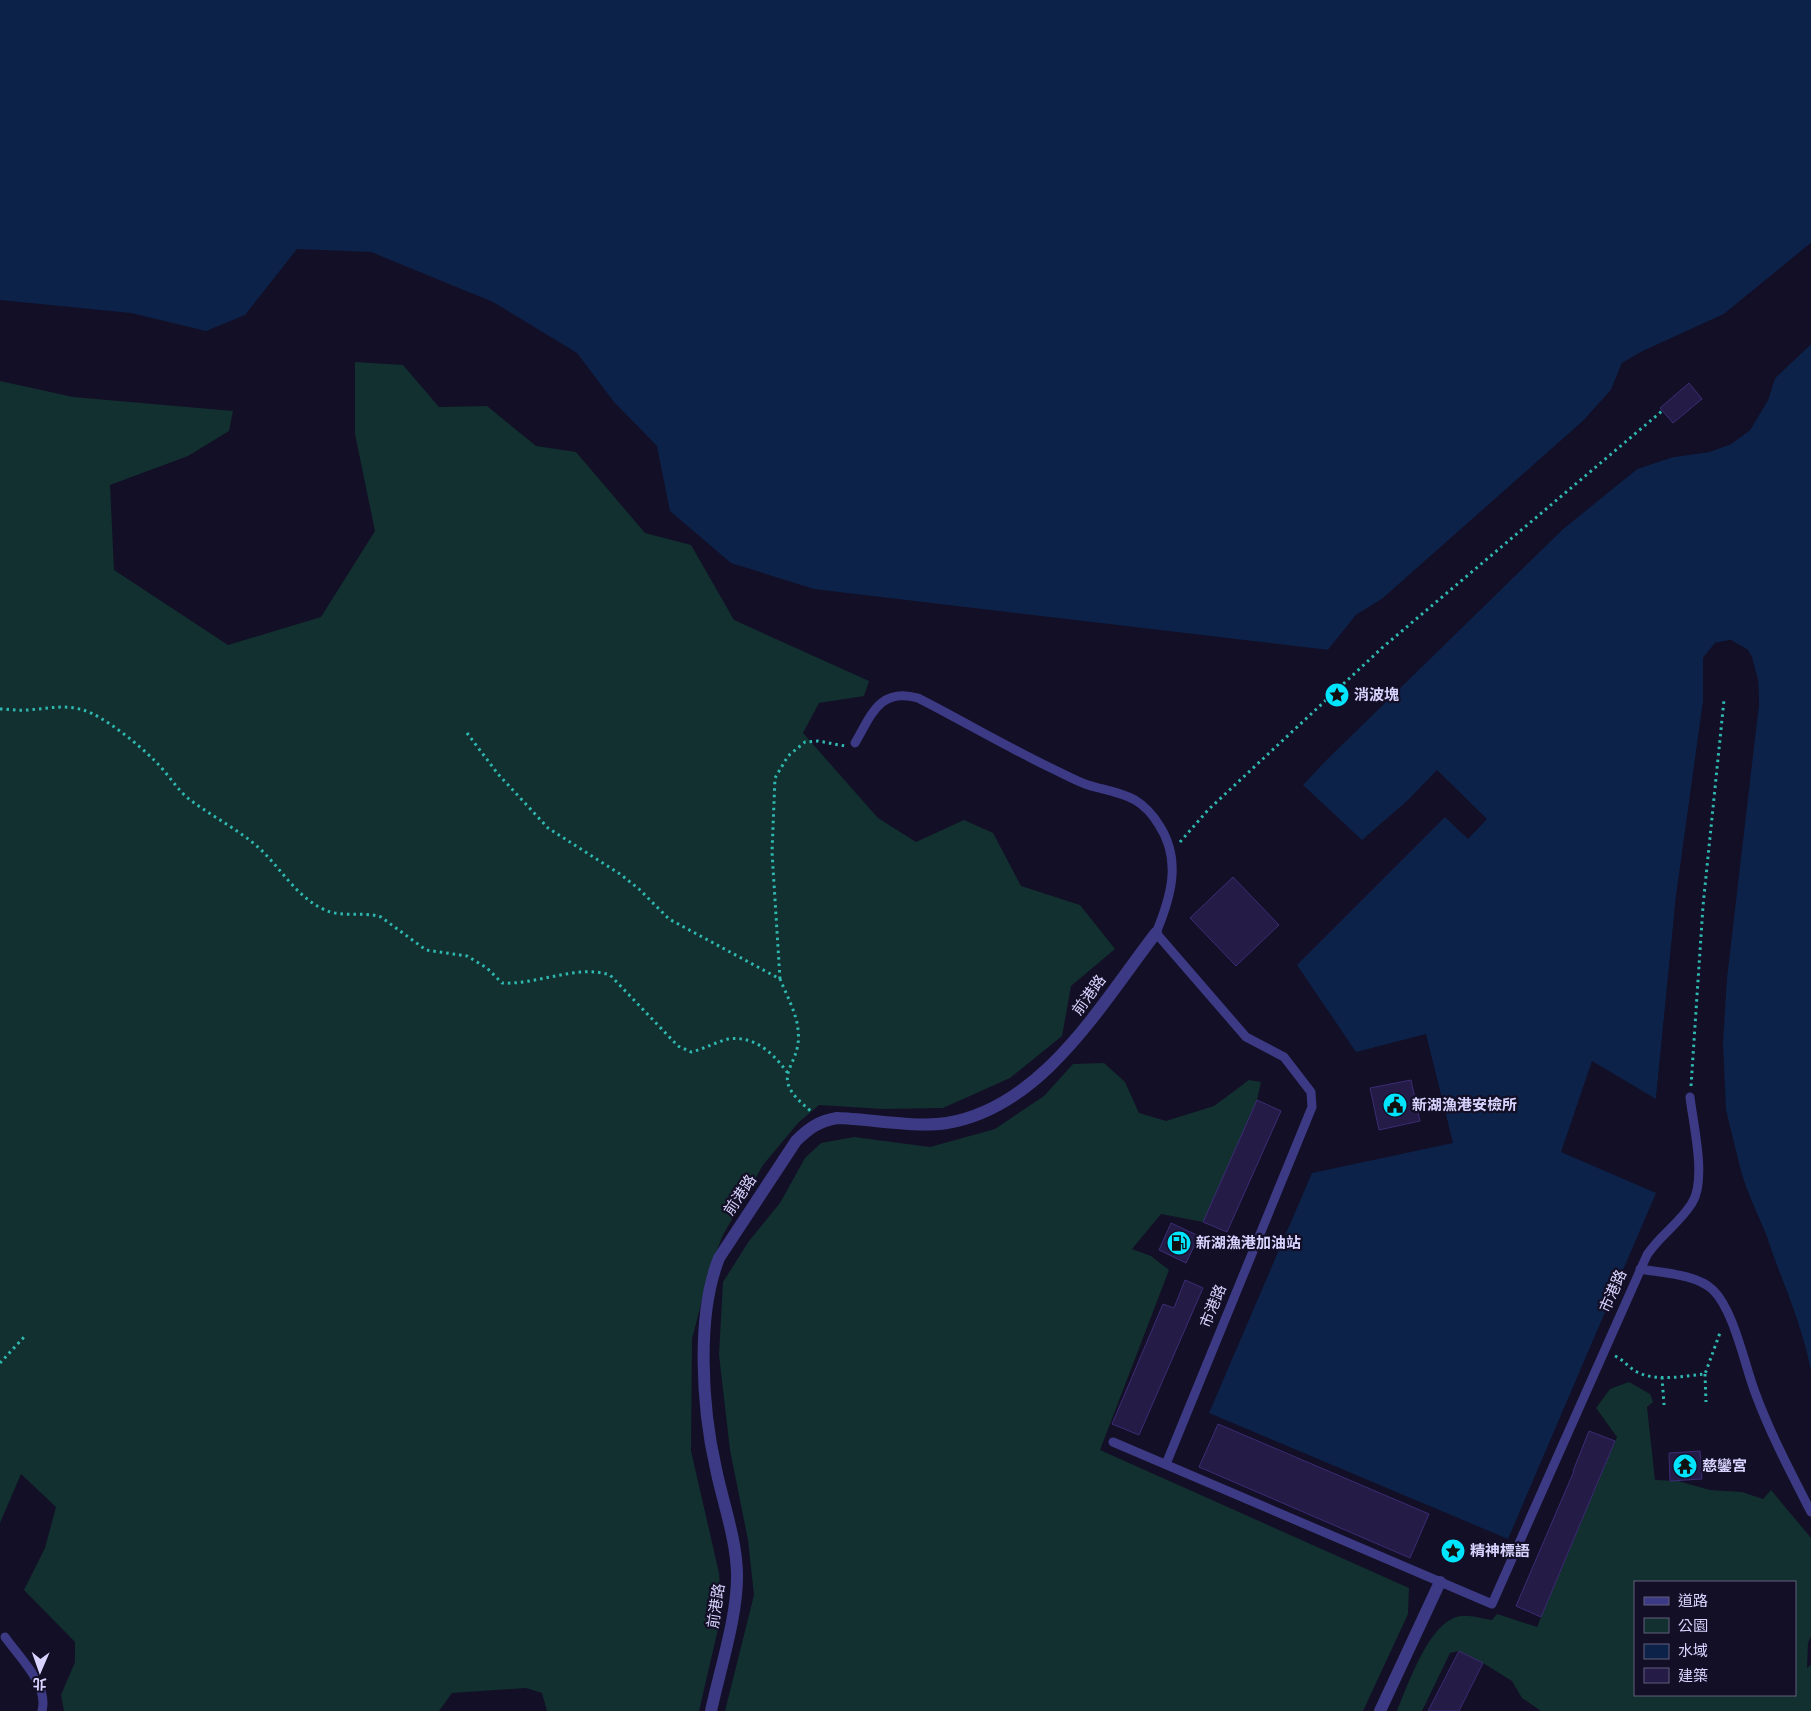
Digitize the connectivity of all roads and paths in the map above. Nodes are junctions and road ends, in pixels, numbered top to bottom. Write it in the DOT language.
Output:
graph roads {
  1 [pos="1662,411"];
  2 [pos="1724,700"];
  3 [pos="0,709"];
  4 [pos="467,733"];
  5 [pos="854,743"];
  6 [pos="1172,852"];
  7 [pos="1156,933"];
  8 [pos="780,979"];
  9 [pos="787,1072"];
  10 [pos="1690,1097"];
  11 [pos="822,1120"];
  12 [pos="1640,1270"];
  13 [pos="1725,1310"];
  14 [pos="25,1336"];
  15 [pos="1605,1351"];
  16 [pos="0,1363"];
  17 [pos="1705,1374"];
  18 [pos="1662,1377"];
  19 [pos="1706,1402"];
  20 [pos="1664,1405"];
  21 [pos="1113,1442"];
  22 [pos="1166,1464"];
  23 [pos="1811,1512"];
  24 [pos="1440,1582"];
  25 [pos="5,1637"];
  26 [pos="42,1711"];
  27 [pos="711,1711"];
  28 [pos="1380,1711"];
  1 -- 6 [label="path"];
  2 -- 10 [label="path"];
  3 -- 9 [label="path"];
  4 -- 8 [label="path"];
  5 -- 6 [label="lane"];
  5 -- 8 [label="path"];
  6 -- 7 [label="lane"];
  7 -- 11 [label="street, 前港路"];
  7 -- 22 [label="lane, 市港路"];
  8 -- 9 [label="path"];
  9 -- 11 [label="path"];
  10 -- 12 [label="lane, 市港路"];
  11 -- 27 [label="street, 前港路"];
  12 -- 13 [label="lane"];
  12 -- 15 [label="lane, 市港路"];
  13 -- 17 [label="path"];
  13 -- 23 [label="lane"];
  14 -- 16 [label="path"];
  15 -- 18 [label="path"];
  15 -- 24 [label="lane, 市港路"];
  17 -- 18 [label="path"];
  17 -- 19 [label="path"];
  18 -- 20 [label="path"];
  21 -- 22 [label="lane"];
  22 -- 24 [label="lane, 市港路"];
  24 -- 28 [label="street"];
  25 -- 26 [label="lane"];
}
